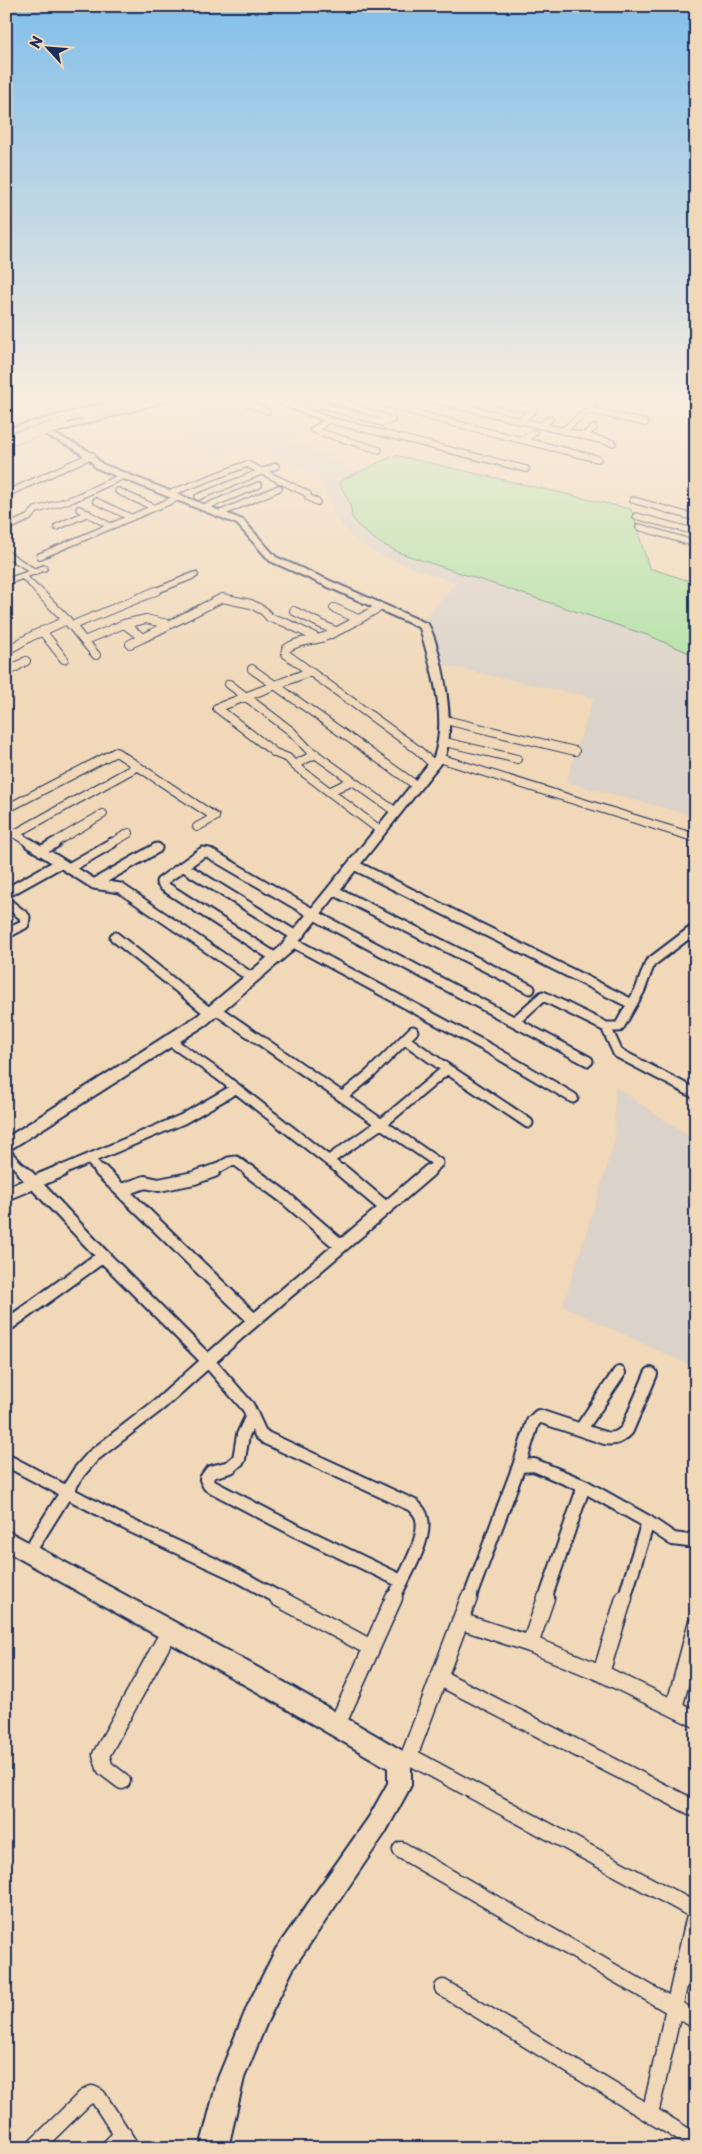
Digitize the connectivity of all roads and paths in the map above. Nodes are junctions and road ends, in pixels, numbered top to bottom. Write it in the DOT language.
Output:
graph roads {
  1 [pos="61,499"];
  2 [pos="72,499"];
  3 [pos="94,499"];
  4 [pos="135,499"];
  5 [pos="169,499"];
  6 [pos="184,499"];
  7 [pos="226,499"];
  8 [pos="255,499"];
  9 [pos="311,499"];
  10 [pos="633,500"];
  11 [pos="66,501"];
  12 [pos="317,502"];
  13 [pos="153,507"];
  14 [pos="205,507"];
  15 [pos="88,513"];
  16 [pos="219,514"];
  17 [pos="636,516"];
  18 [pos="130,517"];
  19 [pos="696,518"];
  20 [pos="110,526"];
  21 [pos="57,527"];
  22 [pos="639,527"];
  23 [pos="6,528"];
  24 [pos="696,532"];
  25 [pos="696,544"];
  26 [pos="696,551"];
  27 [pos="7,554"];
  28 [pos="696,555"];
  29 [pos="40,556"];
  30 [pos="44,568"];
  31 [pos="35,572"];
  32 [pos="195,574"];
  33 [pos="23,576"];
  34 [pos="6,582"];
  35 [pos="380,607"];
  36 [pos="334,608"];
  37 [pos="294,611"];
  38 [pos="358,619"];
  39 [pos="69,623"];
  40 [pos="124,624"];
  41 [pos="167,624"];
  42 [pos="42,631"];
  43 [pos="335,631"];
  44 [pos="315,637"];
  45 [pos="143,638"];
  46 [pos="84,641"];
  47 [pos="130,644"];
  48 [pos="6,651"];
  49 [pos="96,655"];
  50 [pos="64,659"];
  51 [pos="26,661"];
  52 [pos="252,669"];
  53 [pos="309,672"];
  54 [pos="6,673"];
  55 [pos="229,684"];
  56 [pos="275,685"];
  57 [pos="246,697"];
  58 [pos="445,720"];
  59 [pos="445,742"];
  60 [pos="575,751"];
  61 [pos="316,754"];
  62 [pos="517,759"];
  63 [pos="437,762"];
  64 [pos="294,765"];
  65 [pos="138,766"];
  66 [pos="351,780"];
  67 [pos="417,786"];
  68 [pos="329,792"];
  69 [pos="6,809"];
  70 [pos="396,812"];
  71 [pos="103,814"];
  72 [pos="197,827"];
  73 [pos="6,828"];
  74 [pos="381,831"];
  75 [pos="129,833"];
  76 [pos="15,834"];
  77 [pos="696,838"];
  78 [pos="157,848"];
  79 [pos="41,851"];
  80 [pos="60,863"];
  81 [pos="354,865"];
  82 [pos="184,867"];
  83 [pos="69,868"];
  84 [pos="94,884"];
  85 [pos="333,890"];
  86 [pos="6,893"];
  87 [pos="6,902"];
  88 [pos="314,914"];
  89 [pos="696,928"];
  90 [pos="6,934"];
  91 [pos="115,937"];
  92 [pos="294,939"];
  93 [pos="276,958"];
  94 [pos="252,978"];
  95 [pos="530,989"];
  96 [pos="632,1004"];
  97 [pos="212,1011"];
  98 [pos="515,1021"];
  99 [pos="606,1027"];
  100 [pos="413,1031"];
  101 [pos="170,1040"];
  102 [pos="410,1043"];
  103 [pos="588,1061"];
  104 [pos="447,1069"];
  105 [pos="235,1089"];
  106 [pos="696,1094"];
  107 [pos="342,1096"];
  108 [pos="574,1098"];
  109 [pos="381,1123"];
  110 [pos="528,1123"];
  111 [pos="6,1146"];
  112 [pos="6,1153"];
  113 [pos="89,1159"];
  114 [pos="329,1160"];
  115 [pos="34,1182"];
  116 [pos="122,1190"];
  117 [pos="6,1194"];
  118 [pos="386,1208"];
  119 [pos="341,1246"];
  120 [pos="103,1256"];
  121 [pos="254,1320"];
  122 [pos="6,1326"];
  123 [pos="208,1361"];
  124 [pos="619,1373"];
  125 [pos="651,1374"];
  126 [pos="252,1416"];
  127 [pos="581,1429"];
  128 [pos="6,1460"];
  129 [pos="518,1466"];
  130 [pos="584,1486"];
  131 [pos="68,1492"];
  132 [pos="648,1522"];
  133 [pos="6,1540"];
  134 [pos="693,1540"];
  135 [pos="29,1552"];
  136 [pos="401,1581"];
  137 [pos="460,1621"];
  138 [pos="696,1625"];
  139 [pos="170,1630"];
  140 [pos="530,1644"];
  141 [pos="370,1648"];
  142 [pos="601,1673"];
  143 [pos="440,1678"];
  144 [pos="674,1708"];
  145 [pos="696,1719"];
  146 [pos="337,1725"];
  147 [pos="405,1759"];
  148 [pos="122,1781"];
  149 [pos="696,1809"];
  150 [pos="401,1850"];
  151 [pos="442,1988"];
  152 [pos="674,2008"];
  153 [pos="696,2020"];
  154 [pos="650,2114"];
  155 [pos="127,2141"];
  156 [pos="696,2142"];
  157 [pos="34,2148"];
  158 [pos="109,2148"];
  159 [pos="214,2148"];
  1 -- 11 [label="street"];
  2 -- 11 [label="street"];
  3 -- 18 [label="street"];
  4 -- 13 [label="street"];
  5 -- 13 [label="street"];
  6 -- 14 [label="street"];
  7 -- 14 [label="street"];
  8 -- 16 [label="street"];
  9 -- 12 [label="street"];
  10 -- 19 [label="street"];
  11 -- 15 [label="street"];
  11 -- 23 [label="street"];
  13 -- 18 [label="street"];
  14 -- 16 [label="street"];
  15 -- 20 [label="street"];
  15 -- 21 [label="street"];
  16 -- 35 [label="street"];
  17 -- 24 [label="street"];
  18 -- 20 [label="street"];
  20 -- 29 [label="street"];
  22 -- 25 [label="street"];
  26 -- 28 [label="street"];
  27 -- 31 [label="street"];
  30 -- 31 [label="street"];
  31 -- 33 [label="street"];
  32 -- 39 [label="street"];
  33 -- 34 [label="street"];
  33 -- 39 [label="street"];
  35 -- 38 [label="street"];
  35 -- 58 [label="street"];
  36 -- 38 [label="street"];
  37 -- 43 [label="street"];
  38 -- 43 [label="street"];
  39 -- 42 [label="street"];
  39 -- 46 [label="street"];
  40 -- 41 [label="street"];
  40 -- 45 [label="street"];
  40 -- 46 [label="street"];
  41 -- 44 [label="street"];
  41 -- 45 [label="street"];
  42 -- 48 [label="street"];
  42 -- 50 [label="street"];
  43 -- 44 [label="street"];
  44 -- 53 [label="street"];
  45 -- 47 [label="street"];
  46 -- 49 [label="street"];
  51 -- 54 [label="street"];
  52 -- 56 [label="street"];
  53 -- 56 [label="street"];
  53 -- 63 [label="street"];
  55 -- 57 [label="street"];
  56 -- 57 [label="street"];
  56 -- 67 [label="street"];
  57 -- 61 [label="street"];
  57 -- 64 [label="street"];
  58 -- 59 [label="street"];
  58 -- 60 [label="street"];
  59 -- 62 [label="street"];
  59 -- 63 [label="street"];
  61 -- 64 [label="street"];
  61 -- 66 [label="street"];
  63 -- 67 [label="street"];
  63 -- 77 [label="street"];
  64 -- 68 [label="street"];
  65 -- 69 [label="street"];
  65 -- 72 [label="street"];
  65 -- 76 [label="street"];
  66 -- 68 [label="street"];
  66 -- 70 [label="street"];
  67 -- 70 [label="street"];
  68 -- 74 [label="street"];
  70 -- 74 [label="street"];
  71 -- 79 [label="street"];
  73 -- 76 [label="street"];
  74 -- 81 [label="street"];
  75 -- 83 [label="street"];
  76 -- 79 [label="street"];
  78 -- 84 [label="street"];
  79 -- 80 [label="street"];
  80 -- 83 [label="street"];
  80 -- 86 [label="street"];
  81 -- 85 [label="street"];
  81 -- 96 [label="street"];
  82 -- 88 [label="street"];
  82 -- 92 [label="street"];
  82 -- 93 [label="street"];
  83 -- 84 [label="street"];
  84 -- 94 [label="street"];
  85 -- 88 [label="street"];
  85 -- 95 [label="street"];
  87 -- 90 [label="street"];
  88 -- 92 [label="street"];
  88 -- 98 [label="street"];
  89 -- 96 [label="street"];
  91 -- 97 [label="street"];
  92 -- 93 [label="street"];
  92 -- 108 [label="street"];
  93 -- 94 [label="street"];
  94 -- 97 [label="street"];
  96 -- 99 [label="street"];
  97 -- 101 [label="street"];
  97 -- 107 [label="street"];
  98 -- 99 [label="street"];
  98 -- 103 [label="street"];
  99 -- 106 [label="street"];
  100 -- 107 [label="street"];
  101 -- 105 [label="street"];
  101 -- 111 [label="street"];
  102 -- 104 [label="street"];
  104 -- 109 [label="street"];
  104 -- 110 [label="street"];
  105 -- 113 [label="street"];
  105 -- 114 [label="street"];
  107 -- 109 [label="street"];
  109 -- 114 [label="street"];
  109 -- 118 [label="street"];
  112 -- 115 [label="street"];
  113 -- 115 [label="street"];
  113 -- 116 [label="street"];
  114 -- 118 [label="street"];
  115 -- 117 [label="street"];
  115 -- 120 [label="street"];
  116 -- 119 [label="street"];
  116 -- 121 [label="street"];
  118 -- 119 [label="street"];
  119 -- 121 [label="street"];
  120 -- 122 [label="street"];
  120 -- 123 [label="street"];
  121 -- 123 [label="street"];
  123 -- 126 [label="street"];
  123 -- 131 [label="street"];
  124 -- 127 [label="street"];
  125 -- 127 [label="street"];
  126 -- 136 [label="street"];
  126 -- 136 [label="street"];
  127 -- 129 [label="street"];
  128 -- 131 [label="street"];
  129 -- 130 [label="street"];
  129 -- 137 [label="street"];
  130 -- 132 [label="street"];
  130 -- 140 [label="street"];
  131 -- 135 [label="street"];
  131 -- 141 [label="street"];
  132 -- 134 [label="street"];
  132 -- 142 [label="street"];
  133 -- 135 [label="street"];
  135 -- 139 [label="street"];
  136 -- 141 [label="street"];
  137 -- 140 [label="street"];
  137 -- 143 [label="street"];
  138 -- 144 [label="street"];
  139 -- 146 [label="street"];
  139 -- 148 [label="street"];
  140 -- 142 [label="street"];
  141 -- 146 [label="street"];
  142 -- 144 [label="street"];
  143 -- 147 [label="street"];
  143 -- 149 [label="street"];
  144 -- 145 [label="street"];
  146 -- 147 [label="street"];
  147 -- 152 [label="street"];
  147 -- 159 [label="street"];
  150 -- 152 [label="street"];
  151 -- 154 [label="street"];
  152 -- 153 [label="street"];
  152 -- 154 [label="street"];
  154 -- 156 [label="street"];
  155 -- 157 [label="street"];
  155 -- 158 [label="street"];
}
